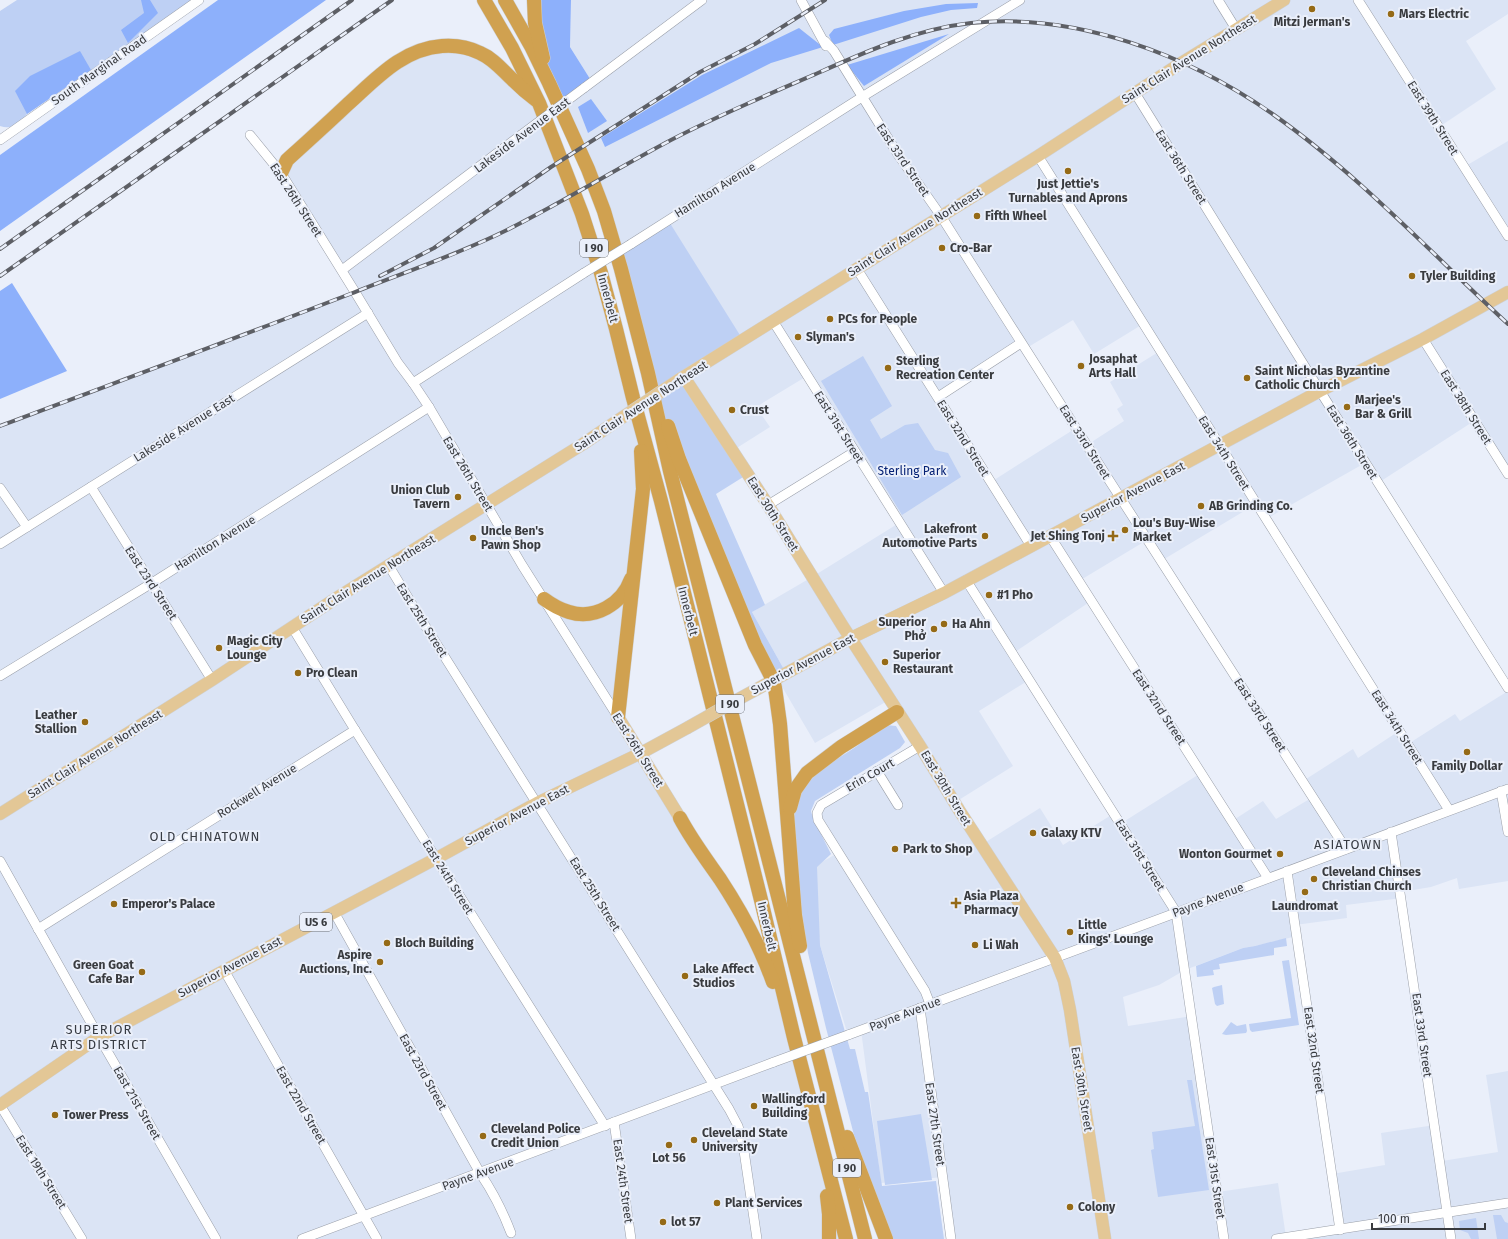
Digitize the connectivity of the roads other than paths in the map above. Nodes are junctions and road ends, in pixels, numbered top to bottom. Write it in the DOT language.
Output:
graph roads {
  1 [pos="199,0"];
  2 [pos="484,0"];
  3 [pos="505,0"];
  4 [pos="534,0"];
  5 [pos="702,0"];
  6 [pos="801,0"];
  7 [pos="1020,0"];
  8 [pos="1218,0"];
  9 [pos="1284,0"];
  10 [pos="1358,0"];
  11 [pos="1236,29"];
  12 [pos="549,83"];
  13 [pos="1135,93"];
  14 [pos="862,97"];
  15 [pos="539,103"];
  16 [pos="250,135"];
  17 [pos="0,140"];
  18 [pos="1038,156"];
  19 [pos="281,173"];
  20 [pos="941,216"];
  21 [pos="1508,236"];
  22 [pos="857,269"];
  23 [pos="342,270"];
  24 [pos="1508,292"];
  25 [pos="368,313"];
  26 [pos="773,321"];
  27 [pos="1423,339"];
  28 [pos="1021,343"];
  29 [pos="648,373"];
  30 [pos="682,378"];
  31 [pos="413,383"];
  32 [pos="1320,391"];
  33 [pos="938,397"];
  34 [pos="632,398"];
  35 [pos="428,407"];
  36 [pos="1219,446"];
  37 [pos="854,452"];
  38 [pos="1508,474"];
  39 [pos="91,487"];
  40 [pos="0,488"];
  41 [pos="1121,498"];
  42 [pos="486,504"];
  43 [pos="768,506"];
  44 [pos="26,527"];
  45 [pos="1050,536"];
  46 [pos="0,544"];
  47 [pos="1031,546"];
  48 [pos="389,566"];
  49 [pos="635,570"];
  50 [pos="966,580"];
  51 [pos="152,583"];
  52 [pos="944,593"];
  53 [pos="544,599"];
  54 [pos="292,628"];
  55 [pos="851,638"];
  56 [pos="0,676"];
  57 [pos="212,680"];
  58 [pos="773,680"];
  59 [pos="1508,688"];
  60 [pos="897,712"];
  61 [pos="618,717"];
  62 [pos="354,730"];
  63 [pos="920,746"];
  64 [pos="641,753"];
  65 [pos="877,771"];
  66 [pos="1504,790"];
  67 [pos="537,803"];
  68 [pos="898,805"];
  69 [pos="1449,810"];
  70 [pos="0,814"];
  71 [pos="680,818"];
  72 [pos="788,818"];
  73 [pos="1391,832"];
  74 [pos="1508,832"];
  75 [pos="1346,849"];
  76 [pos="437,858"];
  77 [pos="0,861"];
  78 [pos="1287,871"];
  79 [pos="1268,878"];
  80 [pos="334,912"];
  81 [pos="1176,912"];
  82 [pos="38,929"];
  83 [pos="1055,958"];
  84 [pos="224,970"];
  85 [pos="930,1004"];
  86 [pos="920,1008"];
  87 [pos="814,1035"];
  88 [pos="99,1037"];
  89 [pos="794,1038"];
  90 [pos="715,1084"];
  91 [pos="829,1097"];
  92 [pos="0,1105"];
  93 [pos="614,1122"];
  94 [pos="605,1126"];
  95 [pos="823,1154"];
  96 [pos="480,1173"];
  97 [pos="1508,1203"];
  98 [pos="1447,1213"];
  99 [pos="364,1216"];
  100 [pos="1340,1230"];
  101 [pos="511,1233"];
  102 [pos="82,1239"];
  103 [pos="216,1239"];
  104 [pos="302,1239"];
  105 [pos="377,1239"];
  106 [pos="631,1239"];
  107 [pos="757,1239"];
  108 [pos="829,1239"];
  109 [pos="846,1239"];
  110 [pos="865,1239"];
  111 [pos="886,1239"];
  112 [pos="951,1239"];
  113 [pos="1105,1239"];
  114 [pos="1224,1239"];
  115 [pos="1276,1239"];
  116 [pos="1451,1239"];
  1 -- 17 [label="street, South Marginal Road"];
  2 -- 15 [label="highway, Innerbelt / I 90"];
  3 -- 12 [label="highway, Innerbelt / I 90"];
  4 -- 12 [label="highway"];
  5 -- 23 [label="street, Lakeside Avenue East, bridge"];
  6 -- 14 [label="street, East 33rd Street"];
  7 -- 14 [label="street, Hamilton Avenue"];
  8 -- 11 [label="street"];
  9 -- 11 [label="main road, Saint Clair Avenue Northeast"];
  10 -- 21 [label="street, East 39th Street"];
  11 -- 13 [label="main road, Saint Clair Avenue Northeast"];
  12 -- 29 [label="highway, Innerbelt / I 90"];
  13 -- 18 [label="main road, Saint Clair Avenue Northeast"];
  13 -- 32 [label="street, East 36th Street"];
  14 -- 20 [label="street, East 33rd Street"];
  14 -- 31 [label="street, Hamilton Avenue, bridge"];
  15 -- 19 [label="highway"];
  15 -- 34 [label="highway, Innerbelt / I 90"];
  16 -- 19 [label="street, East 26th Street"];
  18 -- 20 [label="main road, Saint Clair Avenue Northeast"];
  18 -- 36 [label="street, East 34th Street"];
  19 -- 23 [label="street, East 26th Street"];
  20 -- 22 [label="main road, Saint Clair Avenue Northeast"];
  20 -- 28 [label="street, East 33rd Street"];
  22 -- 26 [label="main road, Saint Clair Avenue Northeast"];
  22 -- 33 [label="street, East 32nd Street"];
  23 -- 25 [label="street, East 26th Street"];
  24 -- 27 [label="main road, Superior Avenue East / US 6"];
  25 -- 31 [label="street, East 26th Street"];
  25 -- 39 [label="street, Lakeside Avenue East"];
  26 -- 30 [label="main road, Saint Clair Avenue Northeast"];
  26 -- 37 [label="street, East 31st Street"];
  27 -- 32 [label="main road, Superior Avenue East / US 6"];
  27 -- 38 [label="street, East 38th Street"];
  28 -- 33 [label="street"];
  28 -- 41 [label="street, East 33rd Street"];
  29 -- 58 [label="highway"];
  29 -- 87 [label="highway, Innerbelt / I 90"];
  30 -- 42 [label="main road, Saint Clair Avenue Northeast, bridge"];
  30 -- 43 [label="main road, East 30th Street"];
  31 -- 35 [label="street, East 26th Street"];
  32 -- 36 [label="main road, Superior Avenue East / US 6"];
  32 -- 59 [label="street, East 36th Street"];
  33 -- 47 [label="street, East 32nd Street"];
  34 -- 49 [label="highway"];
  34 -- 89 [label="highway, Innerbelt / I 90"];
  35 -- 42 [label="street, East 26th Street"];
  35 -- 51 [label="street, Hamilton Avenue"];
  36 -- 41 [label="main road, Superior Avenue East / US 6"];
  36 -- 69 [label="street, East 34th Street"];
  37 -- 43 [label="street"];
  37 -- 52 [label="street, East 31st Street"];
  39 -- 44 [label="street, Lakeside Avenue East"];
  39 -- 51 [label="street, East 23rd Street"];
  40 -- 44 [label="street"];
  41 -- 45 [label="main road, Superior Avenue East / US 6"];
  41 -- 75 [label="street, East 33rd Street"];
  42 -- 48 [label="main road, Saint Clair Avenue Northeast"];
  42 -- 53 [label="street, East 26th Street"];
  43 -- 55 [label="main road, East 30th Street"];
  44 -- 46 [label="street, Lakeside Avenue East"];
  45 -- 47 [label="main road, Superior Avenue East / US 6"];
  45 -- 79 [label="street, East 32nd Street"];
  47 -- 50 [label="main road, Superior Avenue East / US 6"];
  48 -- 54 [label="main road, Saint Clair Avenue Northeast"];
  48 -- 67 [label="street, East 25th Street"];
  49 -- 53 [label="highway"];
  49 -- 61 [label="highway"];
  50 -- 52 [label="main road, Superior Avenue East / US 6"];
  50 -- 81 [label="street, East 31st Street"];
  51 -- 56 [label="street, Hamilton Avenue"];
  51 -- 57 [label="street, East 23rd Street"];
  52 -- 55 [label="main road, Superior Avenue East / US 6"];
  53 -- 61 [label="street, East 26th Street"];
  54 -- 57 [label="main road, Saint Clair Avenue Northeast"];
  54 -- 62 [label="street, East 24th Street"];
  55 -- 58 [label="main road, Superior Avenue East / US 6"];
  55 -- 60 [label="main road, East 30th Street"];
  57 -- 70 [label="main road, Saint Clair Avenue Northeast"];
  58 -- 64 [label="main road, Superior Avenue East / US 6, bridge"];
  58 -- 72 [label="highway"];
  60 -- 63 [label="main road, East 30th Street"];
  60 -- 72 [label="highway"];
  61 -- 64 [label="main road, East 26th Street"];
  62 -- 76 [label="street, East 24th Street"];
  62 -- 82 [label="street, Rockwell Avenue"];
  63 -- 65 [label="street, Erin Court"];
  63 -- 83 [label="main road, East 30th Street"];
  64 -- 67 [label="main road, Superior Avenue East / US 6"];
  64 -- 71 [label="main road, East 26th Street"];
  65 -- 68 [label="street"];
  65 -- 85 [label="street, Erin Court"];
  66 -- 69 [label="street, Payne Avenue"];
  66 -- 74 [label="street"];
  67 -- 76 [label="main road, Superior Avenue East / US 6"];
  67 -- 90 [label="street, East 25th Street"];
  69 -- 73 [label="street, Payne Avenue"];
  71 -- 89 [label="highway"];
  72 -- 87 [label="highway"];
  73 -- 75 [label="street, Payne Avenue"];
  73 -- 98 [label="street, East 33rd Street"];
  75 -- 78 [label="street, Payne Avenue"];
  76 -- 80 [label="main road, Superior Avenue East / US 6"];
  76 -- 94 [label="street, East 24th Street"];
  77 -- 82 [label="street, East 21st Street"];
  78 -- 79 [label="street, Payne Avenue"];
  78 -- 100 [label="street, East 32nd Street"];
  79 -- 81 [label="street, Payne Avenue"];
  80 -- 84 [label="main road, Superior Avenue East / US 6"];
  80 -- 96 [label="street, East 23rd Street"];
  81 -- 83 [label="street, Payne Avenue"];
  81 -- 114 [label="street, East 31st Street"];
  82 -- 88 [label="street, East 21st Street"];
  83 -- 85 [label="street, Payne Avenue"];
  83 -- 113 [label="main road, East 30th Street"];
  84 -- 88 [label="main road, Superior Avenue East / US 6"];
  84 -- 99 [label="street, East 22nd Street"];
  85 -- 86 [label="street, Payne Avenue"];
  86 -- 90 [label="street, Payne Avenue, bridge"];
  86 -- 112 [label="street, East 27th Street"];
  87 -- 91 [label="highway, Innerbelt / I 90"];
  88 -- 92 [label="main road, Superior Avenue East / US 6"];
  88 -- 103 [label="street, East 21st Street"];
  89 -- 95 [label="highway, Innerbelt / I 90"];
  90 -- 93 [label="street, Payne Avenue"];
  90 -- 107 [label="street, East 25th Street"];
  91 -- 110 [label="highway, Innerbelt / I 90"];
  91 -- 111 [label="highway"];
  92 -- 102 [label="street, East 19th Street"];
  93 -- 94 [label="street, Payne Avenue"];
  93 -- 106 [label="street, East 24th Street"];
  94 -- 96 [label="street, Payne Avenue"];
  95 -- 108 [label="highway"];
  95 -- 109 [label="highway, Innerbelt / I 90"];
  96 -- 99 [label="street, Payne Avenue"];
  96 -- 101 [label="street, East 23rd Street"];
  97 -- 98 [label="street"];
  98 -- 100 [label="street"];
  98 -- 116 [label="street, East 33rd Street"];
  99 -- 104 [label="street, Payne Avenue"];
  99 -- 105 [label="street, East 22nd Street"];
  100 -- 115 [label="street"];
}
